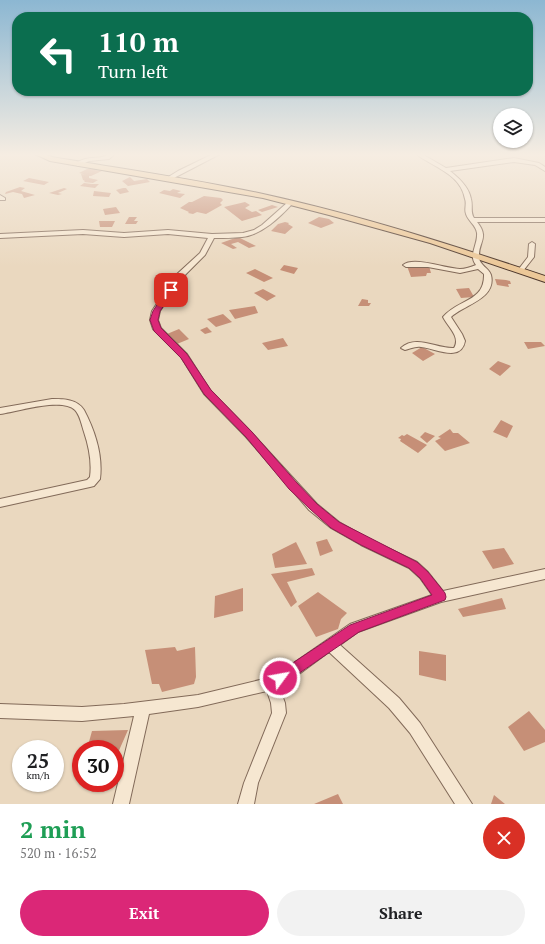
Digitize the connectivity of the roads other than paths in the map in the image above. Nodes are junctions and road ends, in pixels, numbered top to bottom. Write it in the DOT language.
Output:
graph roads {
  1 [pos="232,192"];
  2 [pos="466,192"];
  3 [pos="290,203"];
  4 [pos="474,220"];
  5 [pos="545,220"];
  6 [pos="0,236"];
  7 [pos="212,236"];
  8 [pos="532,244"];
  9 [pos="475,255"];
  10 [pos="406,265"];
  11 [pos="478,267"];
  12 [pos="521,270"];
  13 [pos="545,279"];
  14 [pos="405,348"];
  15 [pos="0,411"];
  16 [pos="0,503"];
  17 [pos="545,574"];
  18 [pos="440,597"];
  19 [pos="330,644"];
  20 [pos="271,684"];
  21 [pos="143,709"];
  22 [pos="0,711"];
  23 [pos="120,804"];
  24 [pos="246,804"];
  25 [pos="464,804"];
  1 -- 3 [label="main road"];
  2 -- 4 [label="street"];
  3 -- 7 [label="street"];
  3 -- 9 [label="main road"];
  4 -- 5 [label="street"];
  4 -- 9 [label="street"];
  6 -- 7 [label="street"];
  7 -- 18 [label="street"];
  8 -- 12 [label="street"];
  9 -- 11 [label="street"];
  9 -- 12 [label="main road"];
  10 -- 11 [label="street"];
  11 -- 14 [label="street"];
  12 -- 13 [label="main road"];
  15 -- 16 [label="street"];
  17 -- 18 [label="street"];
  18 -- 19 [label="street"];
  19 -- 20 [label="street"];
  19 -- 25 [label="street"];
  20 -- 21 [label="street"];
  20 -- 24 [label="street"];
  21 -- 22 [label="street"];
  21 -- 23 [label="street"];
}
